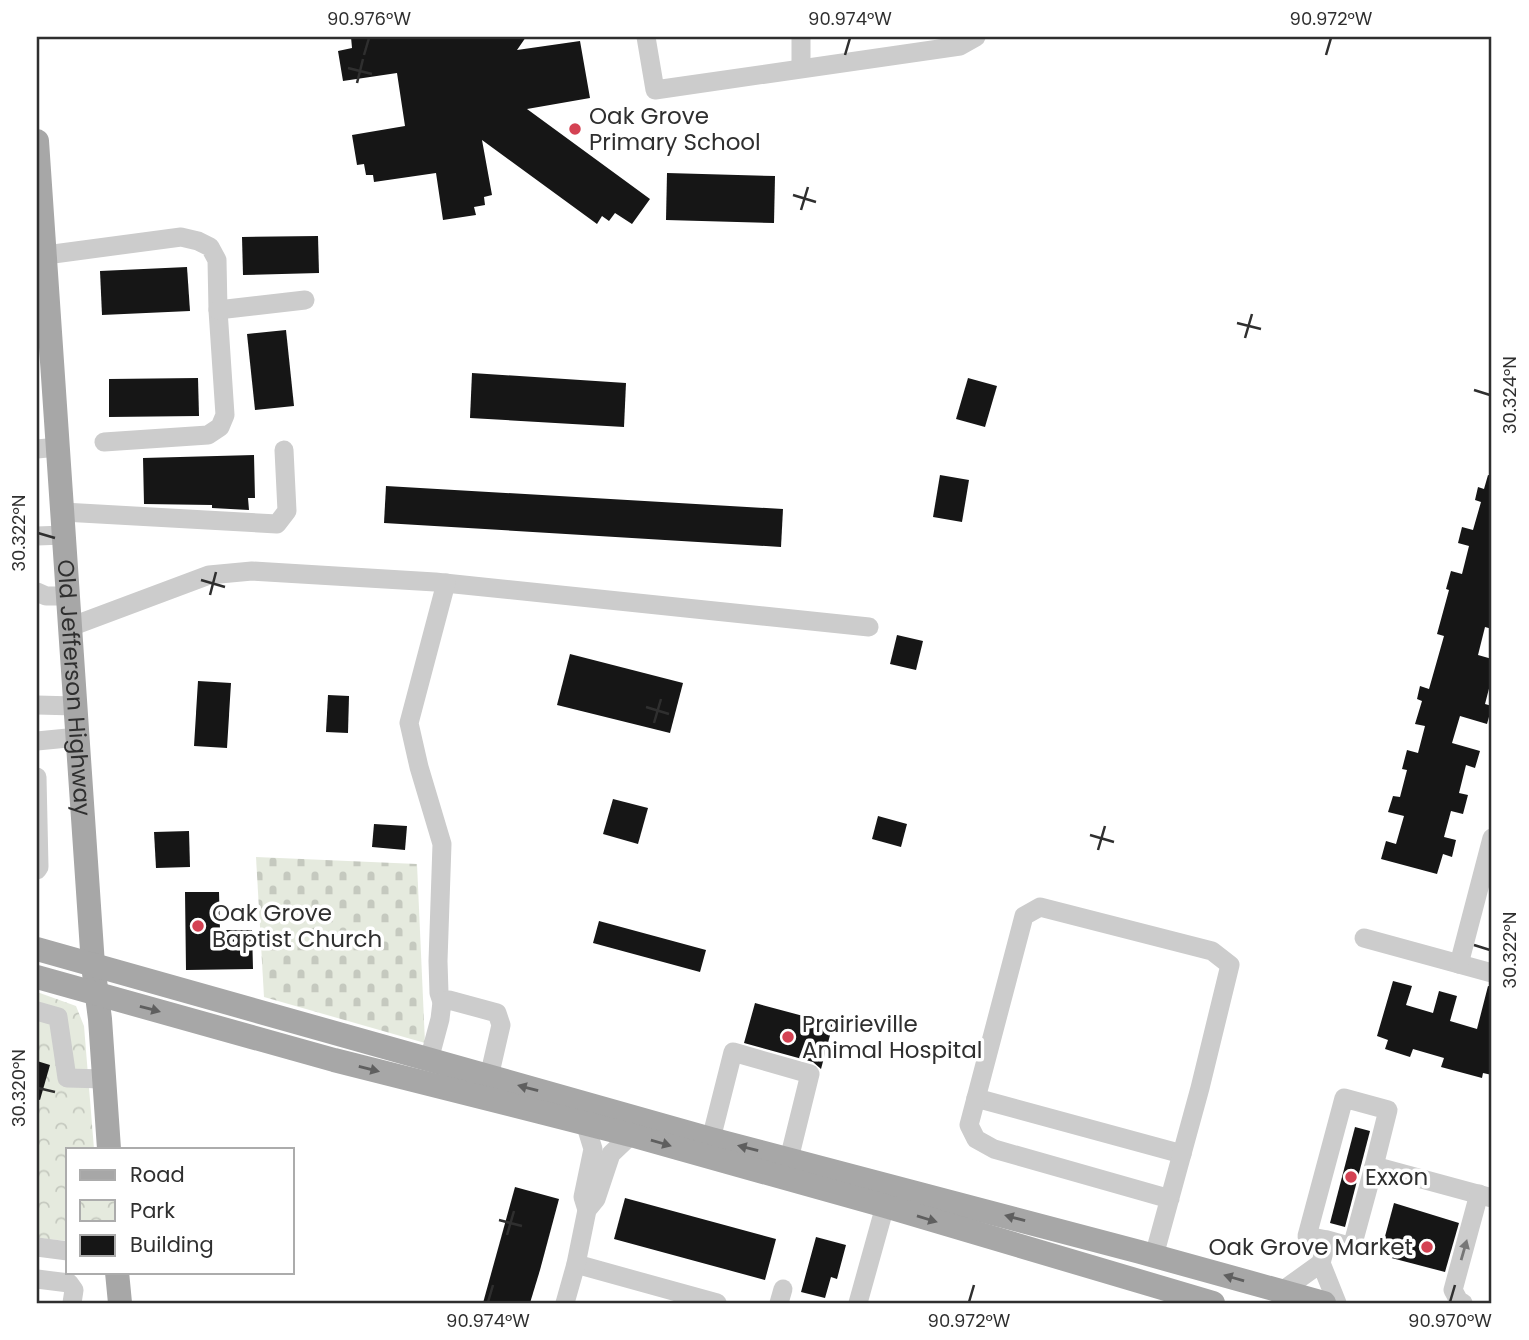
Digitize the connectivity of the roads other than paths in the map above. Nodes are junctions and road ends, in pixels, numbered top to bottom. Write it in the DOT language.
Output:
graph roads {
  1 [pos="646,37"];
  2 [pos="801,37"];
  3 [pos="976,37"];
  4 [pos="915,44"];
  5 [pos="801,68"];
  6 [pos="37,141"];
  7 [pos="39,200"];
  8 [pos="46,255"];
  9 [pos="305,300"];
  10 [pos="218,310"];
  11 [pos="45,366"];
  12 [pos="104,442"];
  13 [pos="48,448"];
  14 [pos="284,450"];
  15 [pos="63,524"];
  16 [pos="37,536"];
  17 [pos="446,583"];
  18 [pos="37,592"];
  19 [pos="68,596"];
  20 [pos="71,627"];
  21 [pos="869,627"];
  22 [pos="37,705"];
  23 [pos="75,706"];
  24 [pos="78,737"];
  25 [pos="37,741"];
  26 [pos="37,777"];
  27 [pos="1492,838"];
  28 [pos="37,870"];
  29 [pos="1364,938"];
  30 [pos="37,949"];
  31 [pos="1459,964"];
  32 [pos="93,965"];
  33 [pos="1492,973"];
  34 [pos="37,977"];
  35 [pos="97,994"];
  36 [pos="442,1002"];
  37 [pos="37,1011"];
  38 [pos="429,1060"];
  39 [pos="489,1077"];
  40 [pos="104,1079"];
  41 [pos="976,1098"];
  42 [pos="586,1123"];
  43 [pos="631,1135"];
  44 [pos="711,1139"];
  45 [pos="109,1148"];
  46 [pos="1182,1154"];
  47 [pos="789,1159"];
  48 [pos="599,1163"];
  49 [pos="1374,1166"];
  50 [pos="1486,1196"];
  51 [pos="1170,1199"];
  52 [pos="885,1206"];
  53 [pos="1327,1240"];
  54 [pos="37,1247"];
  55 [pos="66,1251"];
  56 [pos="1154,1256"];
  57 [pos="1321,1263"];
  58 [pos="576,1264"];
  59 [pos="117,1274"];
  60 [pos="37,1279"];
  61 [pos="1282,1292"];
  62 [pos="72,1303"];
  63 [pos="120,1303"];
  64 [pos="565,1303"];
  65 [pos="717,1303"];
  66 [pos="858,1303"];
  67 [pos="1213,1303"];
  68 [pos="1324,1303"];
  69 [pos="1337,1303"];
  70 [pos="1463,1303"];
  1 -- 5 [label="street"];
  2 -- 5 [label="street"];
  3 -- 4 [label="street"];
  4 -- 5 [label="street"];
  6 -- 7 [label="main road, Old Jefferson Highway"];
  7 -- 8 [label="main road, Old Jefferson Highway"];
  8 -- 10 [label="street"];
  8 -- 11 [label="main road, Old Jefferson Highway"];
  9 -- 10 [label="street"];
  10 -- 12 [label="street"];
  11 -- 13 [label="main road, Old Jefferson Highway"];
  13 -- 15 [label="main road, Old Jefferson Highway"];
  14 -- 15 [label="street"];
  15 -- 16 [label="street"];
  15 -- 19 [label="main road, Old Jefferson Highway"];
  17 -- 20 [label="street"];
  17 -- 21 [label="street"];
  17 -- 36 [label="street"];
  18 -- 19 [label="street"];
  19 -- 20 [label="main road, Old Jefferson Highway"];
  20 -- 23 [label="main road, Old Jefferson Highway"];
  22 -- 23 [label="street"];
  23 -- 24 [label="main road, Old Jefferson Highway"];
  24 -- 25 [label="street"];
  24 -- 32 [label="main road, Old Jefferson Highway"];
  26 -- 28 [label="street"];
  27 -- 31 [label="street"];
  29 -- 31 [label="street"];
  30 -- 32 [label="main road"];
  31 -- 33 [label="street"];
  32 -- 35 [label="main road, Old Jefferson Highway"];
  32 -- 38 [label="main road"];
  34 -- 35 [label="main road"];
  35 -- 40 [label="main road, Old Jefferson Highway"];
  35 -- 42 [label="main road, one-way"];
  36 -- 38 [label="street"];
  36 -- 39 [label="street"];
  37 -- 40 [label="street"];
  38 -- 39 [label="main road"];
  44 -- 39 [label="main road, one-way"];
  40 -- 45 [label="main road, Old Jefferson Highway"];
  41 -- 46 [label="street"];
  41 -- 46 [label="street"];
  41 -- 51 [label="street"];
  42 -- 43 [label="main road"];
  42 -- 48 [label="street"];
  43 -- 48 [label="street"];
  43 -- 52 [label="main road, one-way"];
  47 -- 44 [label="main road, one-way"];
  44 -- 47 [label="street"];
  46 -- 51 [label="street"];
  56 -- 47 [label="main road, one-way"];
  48 -- 58 [label="street"];
  49 -- 50 [label="street"];
  49 -- 53 [label="street"];
  49 -- 53 [label="street"];
  70 -- 50 [label="street, one-way"];
  51 -- 56 [label="street"];
  52 -- 66 [label="street"];
  52 -- 67 [label="main road, one-way"];
  53 -- 57 [label="street"];
  54 -- 55 [label="street"];
  61 -- 56 [label="main road, one-way"];
  57 -- 61 [label="street"];
  57 -- 69 [label="street"];
  58 -- 64 [label="street"];
  58 -- 65 [label="street"];
  59 -- 63 [label="main road"];
  60 -- 62 [label="street"];
  61 -- 68 [label="main road"];
}
